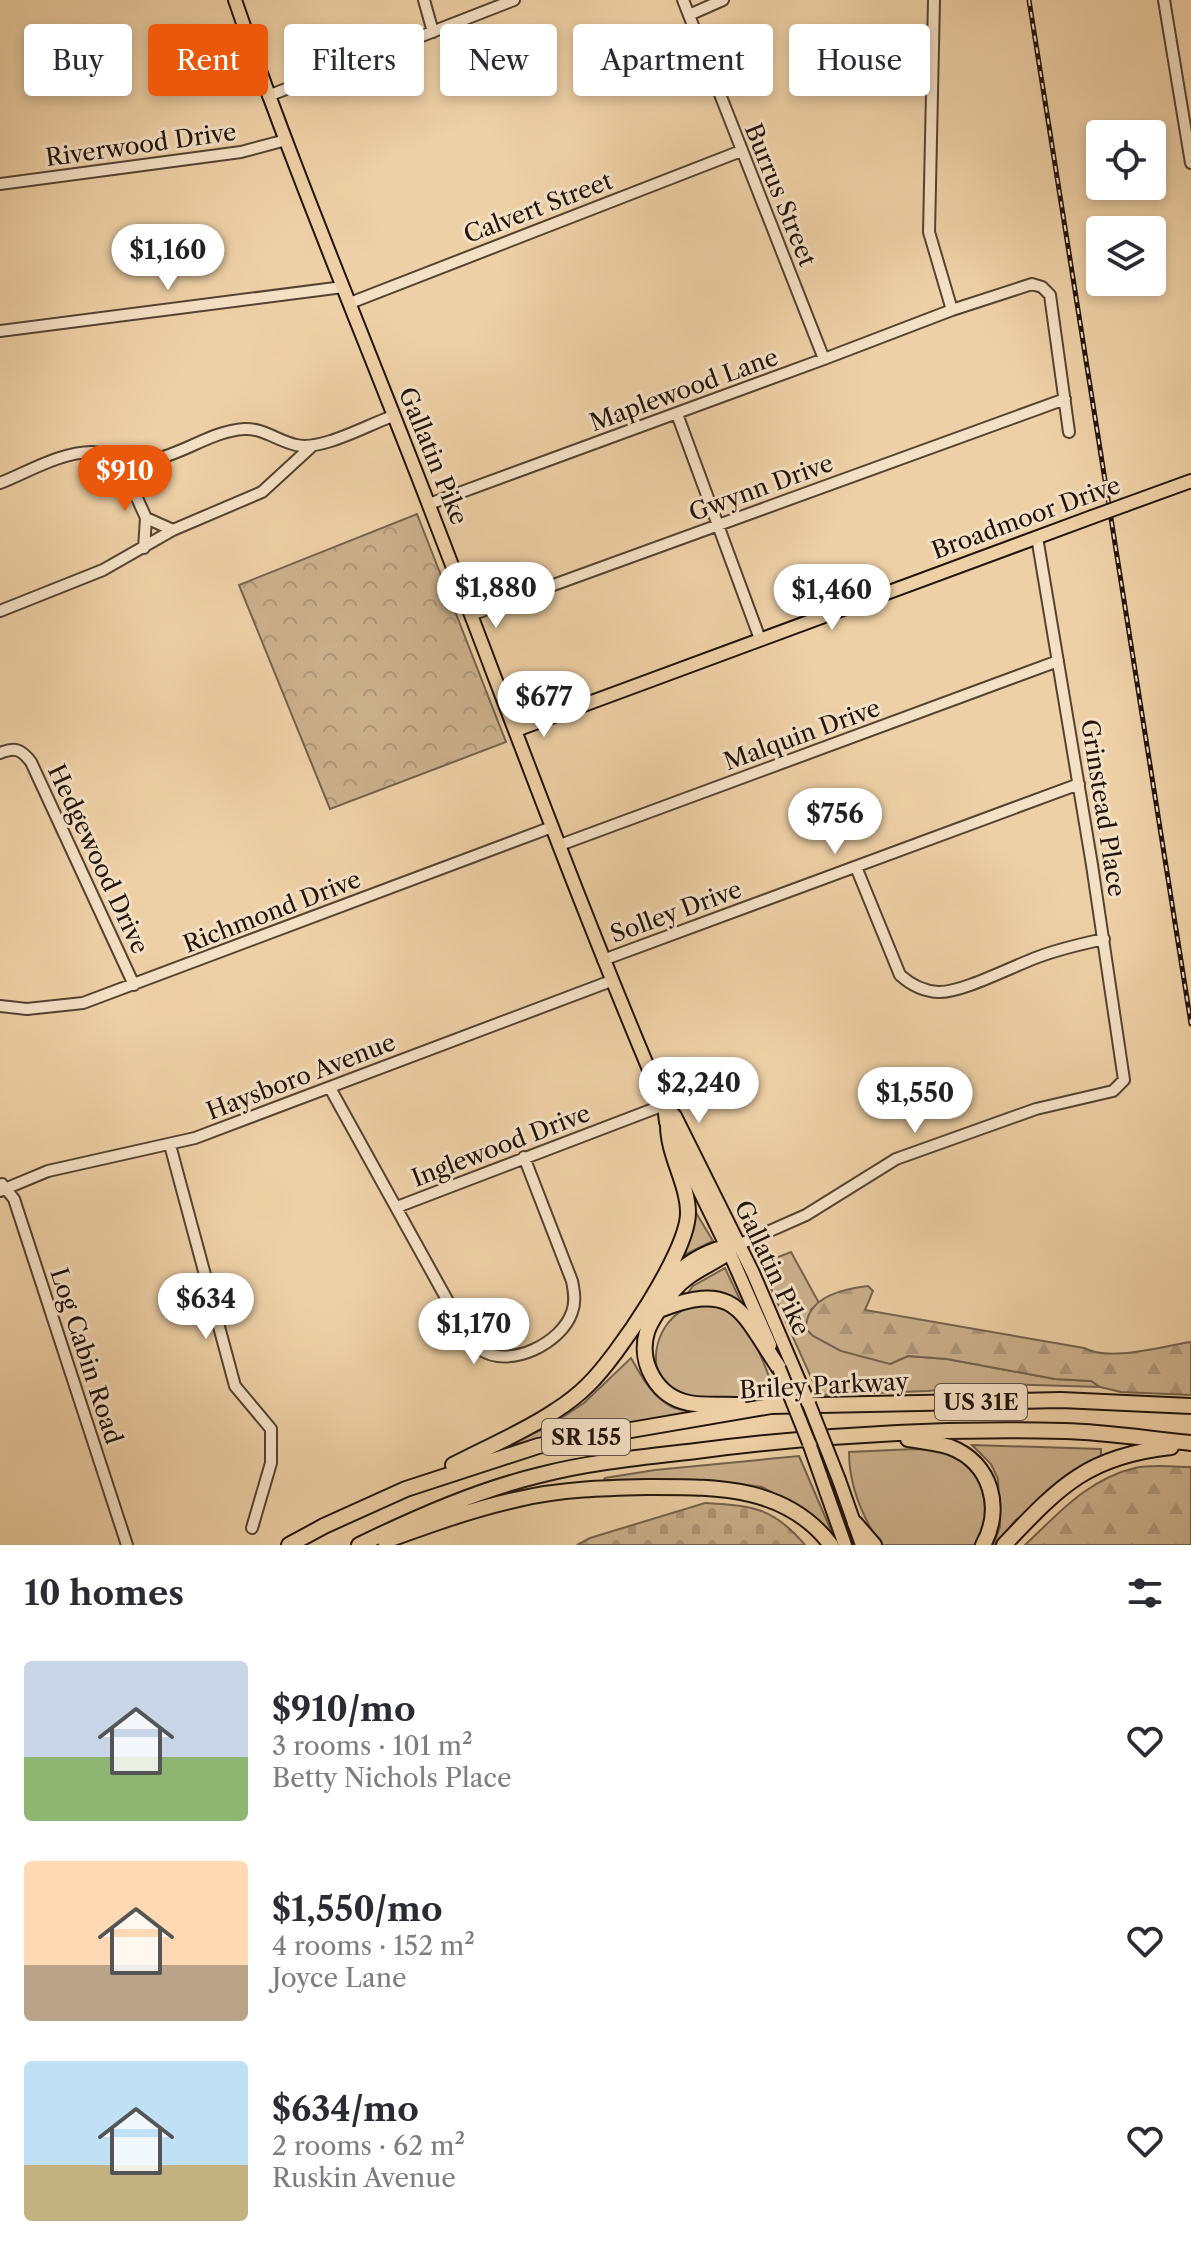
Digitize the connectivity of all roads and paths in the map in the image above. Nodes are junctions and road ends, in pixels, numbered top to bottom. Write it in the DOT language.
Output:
graph roads {
  1 [pos="235,0"];
  2 [pos="424,0"];
  3 [pos="514,0"];
  4 [pos="683,0"];
  5 [pos="723,0"];
  6 [pos="934,0"];
  7 [pos="1164,0"];
  8 [pos="689,15"];
  9 [pos="243,24"];
  10 [pos="433,32"];
  11 [pos="268,96"];
  12 [pos="286,140"];
  13 [pos="741,151"];
  14 [pos="1191,163"];
  15 [pos="0,184"];
  16 [pos="343,287"];
  17 [pos="350,303"];
  18 [pos="952,310"];
  19 [pos="0,331"];
  20 [pos="824,359"];
  21 [pos="1065,399"];
  22 [pos="677,414"];
  23 [pos="393,416"];
  24 [pos="1069,432"];
  25 [pos="311,447"];
  26 [pos="119,458"];
  27 [pos="151,460"];
  28 [pos="1191,481"];
  29 [pos="0,483"];
  30 [pos="136,495"];
  31 [pos="429,504"];
  32 [pos="146,518"];
  33 [pos="717,525"];
  34 [pos="173,530"];
  35 [pos="1037,537"];
  36 [pos="144,548"];
  37 [pos="0,611"];
  38 [pos="471,615"];
  39 [pos="760,639"];
  40 [pos="1058,661"];
  41 [pos="516,730"];
  42 [pos="0,753"];
  43 [pos="1079,784"];
  44 [pos="552,827"];
  45 [pos="560,845"];
  46 [pos="856,867"];
  47 [pos="1104,939"];
  48 [pos="603,960"];
  49 [pos="611,981"];
  50 [pos="134,985"];
  51 [pos="0,1006"];
  52 [pos="330,1088"];
  53 [pos="664,1105"];
  54 [pos="668,1125"];
  55 [pos="170,1145"];
  56 [pos="524,1157"];
  57 [pos="2,1187"];
  58 [pos="397,1207"];
  59 [pos="731,1248"];
  60 [pos="654,1293"];
  61 [pos="662,1310"];
  62 [pos="786,1366"];
  63 [pos="771,1406"];
  64 [pos="1191,1406"];
  65 [pos="888,1433"];
  66 [pos="1191,1444"];
  67 [pos="406,1489"];
  68 [pos="855,1523"];
  69 [pos="252,1528"];
  70 [pos="127,1545"];
  71 [pos="289,1545"];
  72 [pos="359,1545"];
  73 [pos="373,1545"];
  74 [pos="831,1545"];
  75 [pos="845,1545"];
  76 [pos="862,1545"];
  77 [pos="874,1545"];
  78 [pos="983,1545"];
  79 [pos="1004,1545"];
  1 -- 9 [label="main road, Gallatin Pike"];
  2 -- 10 [label="street"];
  3 -- 10 [label="street"];
  4 -- 8 [label="street, Burrus Street"];
  5 -- 8 [label="street"];
  6 -- 18 [label="street"];
  7 -- 14 [label="street"];
  8 -- 13 [label="street, Burrus Street"];
  10 -- 11 [label="street"];
  11 -- 12 [label="main road, Gallatin Pike"];
  12 -- 15 [label="street, Riverwood Drive"];
  12 -- 16 [label="main road, Gallatin Pike"];
  13 -- 17 [label="street, Calvert Street"];
  13 -- 20 [label="street, Burrus Street"];
  16 -- 17 [label="main road, Gallatin Pike"];
  16 -- 19 [label="street"];
  17 -- 23 [label="main road, Gallatin Pike"];
  18 -- 20 [label="street, Maplewood Lane"];
  18 -- 21 [label="street, Maplewood Lane"];
  20 -- 22 [label="street, Maplewood Lane"];
  21 -- 24 [label="street"];
  21 -- 33 [label="street, Gwynn Drive"];
  22 -- 31 [label="street, Maplewood Lane"];
  22 -- 33 [label="street"];
  23 -- 25 [label="street"];
  23 -- 31 [label="main road, Gallatin Pike"];
  25 -- 27 [label="street"];
  25 -- 34 [label="street"];
  26 -- 27 [label="street"];
  26 -- 29 [label="street"];
  26 -- 30 [label="street"];
  27 -- 30 [label="street"];
  28 -- 35 [label="main road, Broadmoor Drive, bridge"];
  30 -- 32 [label="street"];
  31 -- 38 [label="main road, Gallatin Pike"];
  32 -- 34 [label="street"];
  32 -- 36 [label="street"];
  33 -- 38 [label="street, Gwynn Drive"];
  33 -- 39 [label="street"];
  34 -- 36 [label="street"];
  35 -- 39 [label="main road, Broadmoor Drive"];
  35 -- 40 [label="street, Grinstead Place"];
  36 -- 37 [label="street"];
  38 -- 41 [label="main road, Gallatin Pike"];
  39 -- 41 [label="main road, Broadmoor Drive"];
  40 -- 43 [label="street, Grinstead Place"];
  40 -- 45 [label="street, Malquin Drive"];
  41 -- 44 [label="main road, Gallatin Pike"];
  42 -- 50 [label="street, Hedgewood Drive"];
  43 -- 46 [label="street, Solley Drive"];
  43 -- 47 [label="street, Grinstead Place"];
  44 -- 45 [label="main road, Gallatin Pike"];
  44 -- 50 [label="street, Richmond Drive"];
  45 -- 48 [label="main road, Gallatin Pike"];
  46 -- 47 [label="street"];
  46 -- 48 [label="street, Solley Drive"];
  47 -- 59 [label="street, Grinstead Place"];
  48 -- 49 [label="main road, Gallatin Pike"];
  49 -- 52 [label="street, Haysboro Avenue"];
  49 -- 53 [label="main road, Gallatin Pike"];
  50 -- 51 [label="street, Richmond Drive"];
  52 -- 55 [label="street, Haysboro Avenue"];
  52 -- 58 [label="street"];
  53 -- 54 [label="main road, Gallatin Pike"];
  53 -- 56 [label="street, Inglewood Drive"];
  53 -- 59 [label="main road, Gallatin Pike"];
  54 -- 59 [label="main road, Gallatin Pike"];
  54 -- 60 [label="highway"];
  55 -- 57 [label="street, Haysboro Avenue"];
  55 -- 69 [label="street"];
  56 -- 58 [label="street, Inglewood Drive"];
  56 -- 58 [label="street"];
  57 -- 70 [label="street, Log Cabin Road"];
  59 -- 60 [label="highway"];
  59 -- 61 [label="highway"];
  59 -- 62 [label="main road, Gallatin Pike"];
  60 -- 67 [label="highway"];
  61 -- 62 [label="highway"];
  61 -- 63 [label="highway"];
  62 -- 68 [label="main road, Gallatin Pike, bridge"];
  62 -- 75 [label="main road, Gallatin Pike, bridge"];
  63 -- 64 [label="highway, Briley Parkway / US 31E"];
  63 -- 67 [label="highway, Briley Parkway / SR 155"];
  65 -- 66 [label="highway, Briley Parkway / SR 155"];
  65 -- 72 [label="highway, Briley Parkway / SR 155"];
  65 -- 78 [label="highway"];
  66 -- 79 [label="highway"];
  67 -- 71 [label="highway, Briley Parkway / SR 155"];
  68 -- 76 [label="main road, Gallatin Pike"];
  68 -- 77 [label="highway"];
  73 -- 74 [label="highway"];
}
